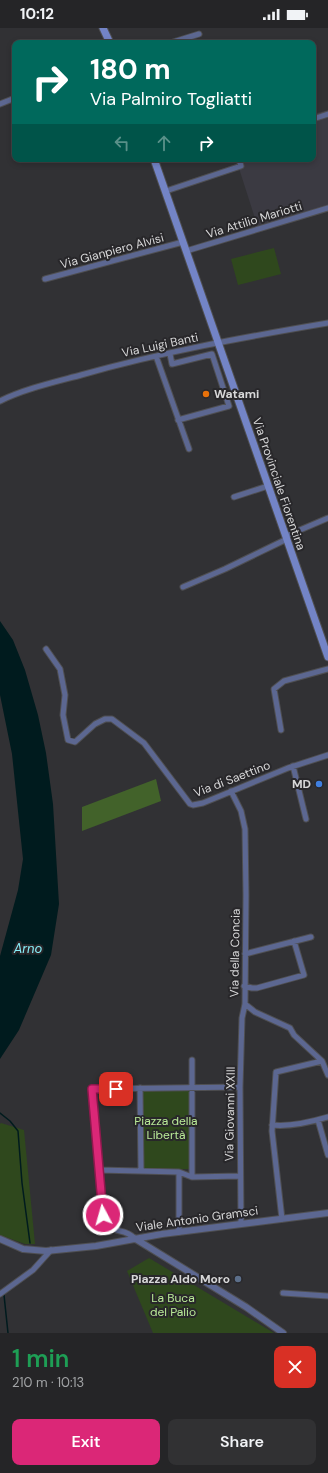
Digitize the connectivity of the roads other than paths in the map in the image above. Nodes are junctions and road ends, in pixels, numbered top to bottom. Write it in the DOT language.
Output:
graph roads {
  1 [pos="103,28"];
  2 [pos="199,34"];
  3 [pos="109,40"];
  4 [pos="180,40"];
  5 [pos="12,99"];
  6 [pos="0,104"];
  7 [pos="328,114"];
  8 [pos="316,118"];
  9 [pos="155,162"];
  10 [pos="240,162"];
  11 [pos="166,191"];
  12 [pos="328,208"];
  13 [pos="183,242"];
  14 [pos="186,251"];
  15 [pos="45,278"];
  16 [pos="328,323"];
  17 [pos="218,342"];
  18 [pos="170,354"];
  19 [pos="156,356"];
  20 [pos="0,402"];
  21 [pos="240,402"];
  22 [pos="229,406"];
  23 [pos="178,420"];
  24 [pos="189,449"];
  25 [pos="268,486"];
  26 [pos="234,497"];
  27 [pos="328,518"];
  28 [pos="286,537"];
  29 [pos="183,587"];
  30 [pos="46,649"];
  31 [pos="328,657"];
  32 [pos="328,669"];
  33 [pos="281,730"];
  34 [pos="328,755"];
  35 [pos="293,766"];
  36 [pos="231,791"];
  37 [pos="306,819"];
  38 [pos="311,937"];
  39 [pos="294,941"];
  40 [pos="245,954"];
  41 [pos="244,986"];
  42 [pos="245,1004"];
  43 [pos="192,1060"];
  44 [pos="322,1061"];
  45 [pos="328,1075"];
  46 [pos="240,1086"];
  47 [pos="140,1088"];
  48 [pos="192,1088"];
  49 [pos="328,1117"];
  50 [pos="318,1120"];
  51 [pos="272,1125"];
  52 [pos="328,1155"];
  53 [pos="99,1170"];
  54 [pos="141,1170"];
  55 [pos="179,1172"];
  56 [pos="240,1176"];
  57 [pos="192,1177"];
  58 [pos="328,1213"];
  59 [pos="179,1219"];
  60 [pos="282,1219"];
  61 [pos="241,1224"];
  62 [pos="189,1231"];
  63 [pos="179,1232"];
  64 [pos="134,1238"];
  65 [pos="0,1239"];
  66 [pos="51,1250"];
  67 [pos="283,1293"];
  68 [pos="0,1294"];
  69 [pos="328,1296"];
  70 [pos="283,1333"];
  1 -- 3 [label="main road"];
  2 -- 4 [label="street"];
  5 -- 6 [label="street"];
  7 -- 8 [label="street"];
  9 -- 11 [label="main road, Via Provinciale Fiorentina"];
  10 -- 11 [label="street"];
  11 -- 13 [label="main road, Via Provinciale Fiorentina"];
  12 -- 14 [label="street, Via Attilio Mariotti"];
  13 -- 14 [label="main road, Via Provinciale Fiorentina"];
  13 -- 15 [label="street, Via Gianpiero Alvisi"];
  14 -- 17 [label="main road, Via Provinciale Fiorentina"];
  16 -- 17 [label="street, Via Luigi Banti"];
  17 -- 18 [label="street, Via Luigi Banti"];
  17 -- 21 [label="main road, Via Provinciale Fiorentina"];
  18 -- 19 [label="street, Via Luigi Banti"];
  18 -- 22 [label="street"];
  19 -- 20 [label="street, Via Luigi Banti"];
  19 -- 23 [label="street"];
  21 -- 22 [label="street"];
  21 -- 25 [label="main road, Via Provinciale Fiorentina"];
  22 -- 23 [label="street"];
  23 -- 24 [label="street"];
  25 -- 26 [label="street"];
  25 -- 28 [label="main road, Via Provinciale Fiorentina"];
  27 -- 28 [label="street"];
  28 -- 29 [label="street"];
  28 -- 31 [label="main road, Via Provinciale Fiorentina"];
  30 -- 36 [label="street, Via di Saettino"];
  32 -- 33 [label="street"];
  34 -- 35 [label="street, Via di Saettino"];
  35 -- 36 [label="street, Via di Saettino"];
  35 -- 37 [label="street"];
  36 -- 40 [label="street, Via della Concia"];
  38 -- 39 [label="street"];
  39 -- 40 [label="street"];
  39 -- 41 [label="street"];
  40 -- 41 [label="street, Via della Concia"];
  41 -- 42 [label="street, Via della Concia"];
  42 -- 44 [label="street, Via della Concia"];
  42 -- 46 [label="street, Via Giovanni XXIII"];
  43 -- 48 [label="street"];
  44 -- 45 [label="street, Via della Concia"];
  44 -- 51 [label="street"];
  46 -- 48 [label="street"];
  46 -- 56 [label="street, Via Giovanni XXIII"];
  47 -- 48 [label="street"];
  47 -- 53 [label="street"];
  47 -- 54 [label="street"];
  48 -- 57 [label="street"];
  49 -- 50 [label="street"];
  50 -- 51 [label="street"];
  50 -- 52 [label="street"];
  51 -- 60 [label="street"];
  53 -- 54 [label="street"];
  53 -- 64 [label="street"];
  54 -- 55 [label="street"];
  55 -- 57 [label="street"];
  55 -- 59 [label="street"];
  56 -- 57 [label="street"];
  56 -- 61 [label="street, Via Giovanni XXIII"];
  58 -- 60 [label="street, Viale Antonio Gramsci"];
  59 -- 62 [label="street"];
  59 -- 63 [label="street"];
  60 -- 61 [label="street, Viale Antonio Gramsci"];
  61 -- 62 [label="street, Viale Antonio Gramsci"];
  62 -- 63 [label="street, Viale Antonio Gramsci"];
  63 -- 64 [label="street, Viale Antonio Gramsci"];
  64 -- 66 [label="street, Viale Antonio Gramsci"];
  64 -- 70 [label="street"];
  65 -- 66 [label="street, Viale Antonio Gramsci"];
  66 -- 68 [label="street"];
  67 -- 69 [label="street"];
}
